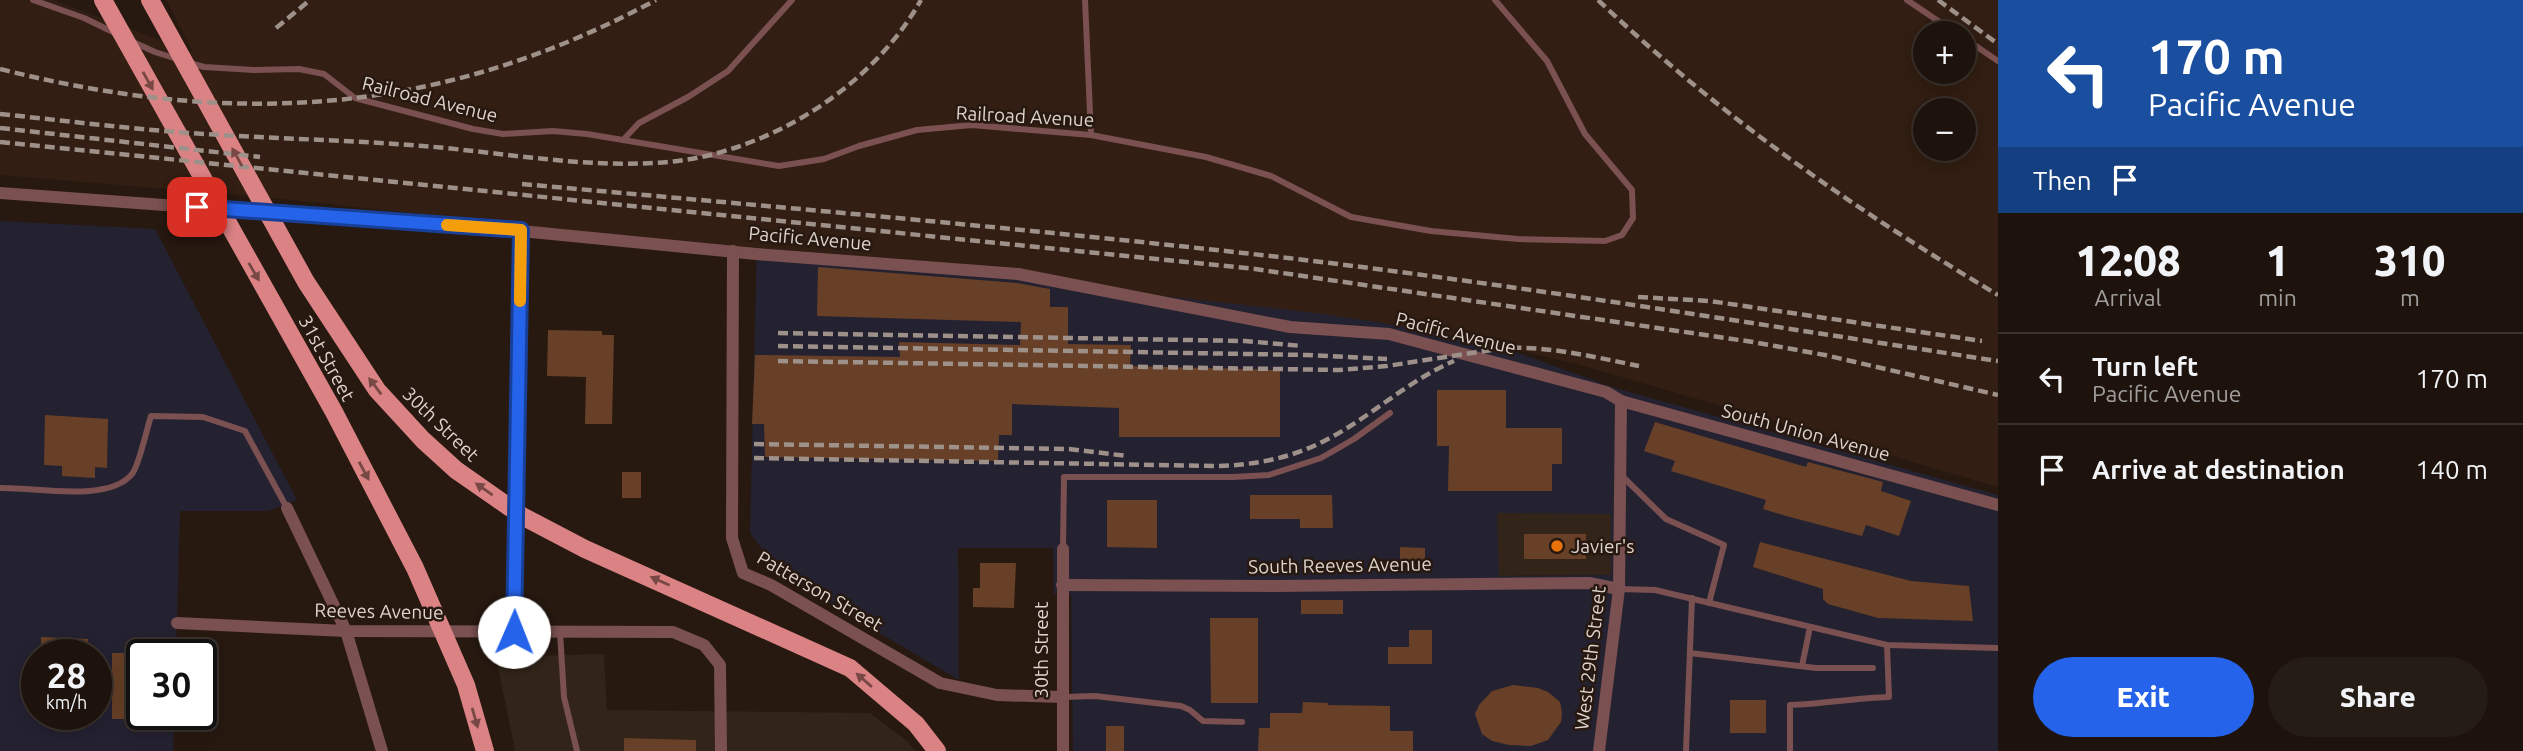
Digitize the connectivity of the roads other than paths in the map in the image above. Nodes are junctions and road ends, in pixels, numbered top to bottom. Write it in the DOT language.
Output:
graph roads {
  1 [pos="33,0"];
  2 [pos="103,0"];
  3 [pos="792,0"];
  4 [pos="1085,0"];
  5 [pos="1496,0"];
  6 [pos="1907,0"];
  7 [pos="154,7"];
  8 [pos="1938,21"];
  9 [pos="1976,46"];
  10 [pos="1998,61"];
  11 [pos="1091,135"];
  12 [pos="623,140"];
  13 [pos="0,193"];
  14 [pos="521,230"];
  15 [pos="733,251"];
  16 [pos="1606,392"];
  17 [pos="1621,401"];
  18 [pos="1390,413"];
  19 [pos="1620,473"];
  20 [pos="0,488"];
  21 [pos="1998,505"];
  22 [pos="288,508"];
  23 [pos="1063,549"];
  24 [pos="1062,585"];
  25 [pos="1619,589"];
  26 [pos="1692,598"];
  27 [pos="1709,603"];
  28 [pos="177,623"];
  29 [pos="1810,627"];
  30 [pos="346,631"];
  31 [pos="514,632"];
  32 [pos="560,632"];
  33 [pos="1887,645"];
  34 [pos="1998,648"];
  35 [pos="1690,653"];
  36 [pos="1802,666"];
  37 [pos="1873,668"];
  38 [pos="1062,697"];
  39 [pos="1242,722"];
  40 [pos="382,751"];
  41 [pos="485,751"];
  42 [pos="577,751"];
  43 [pos="721,751"];
  44 [pos="937,751"];
  45 [pos="1063,751"];
  46 [pos="1599,751"];
  47 [pos="1686,751"];
  48 [pos="1790,751"];
  1 -- 12 [label="lane, Railroad Avenue"];
  2 -- 41 [label="main road, 31st Street, one-way"];
  3 -- 12 [label="lane"];
  4 -- 11 [label="lane"];
  5 -- 11 [label="lane, Railroad Avenue"];
  6 -- 8 [label="lane"];
  44 -- 7 [label="main road, 30th Street, one-way"];
  9 -- 10 [label="lane"];
  11 -- 12 [label="lane, Railroad Avenue"];
  13 -- 14 [label="street, Pacific Avenue"];
  14 -- 15 [label="street, Pacific Avenue"];
  14 -- 31 [label="street"];
  15 -- 16 [label="street, Pacific Avenue"];
  15 -- 38 [label="street, Patterson Street"];
  16 -- 17 [label="street, South Union Avenue"];
  17 -- 19 [label="street, West 29th Street"];
  17 -- 21 [label="street, South Union Avenue"];
  18 -- 23 [label="lane"];
  19 -- 25 [label="street, West 29th Street"];
  19 -- 27 [label="lane"];
  20 -- 22 [label="lane"];
  22 -- 30 [label="street"];
  23 -- 24 [label="street, 30th Street"];
  24 -- 25 [label="street, South Reeves Avenue"];
  24 -- 38 [label="street, 30th Street"];
  25 -- 26 [label="lane"];
  25 -- 46 [label="street, West 29th Street"];
  26 -- 27 [label="lane"];
  26 -- 35 [label="lane"];
  27 -- 29 [label="lane"];
  28 -- 30 [label="street, Reeves Avenue"];
  29 -- 33 [label="lane"];
  29 -- 36 [label="lane"];
  30 -- 31 [label="street, Reeves Avenue"];
  30 -- 40 [label="street"];
  31 -- 32 [label="street, Reeves Avenue"];
  32 -- 42 [label="lane"];
  32 -- 43 [label="street, Reeves Avenue"];
  33 -- 34 [label="lane"];
  33 -- 48 [label="lane"];
  35 -- 36 [label="lane"];
  35 -- 47 [label="lane"];
  36 -- 37 [label="lane"];
  38 -- 39 [label="lane"];
  38 -- 45 [label="street, 30th Street"];
}
